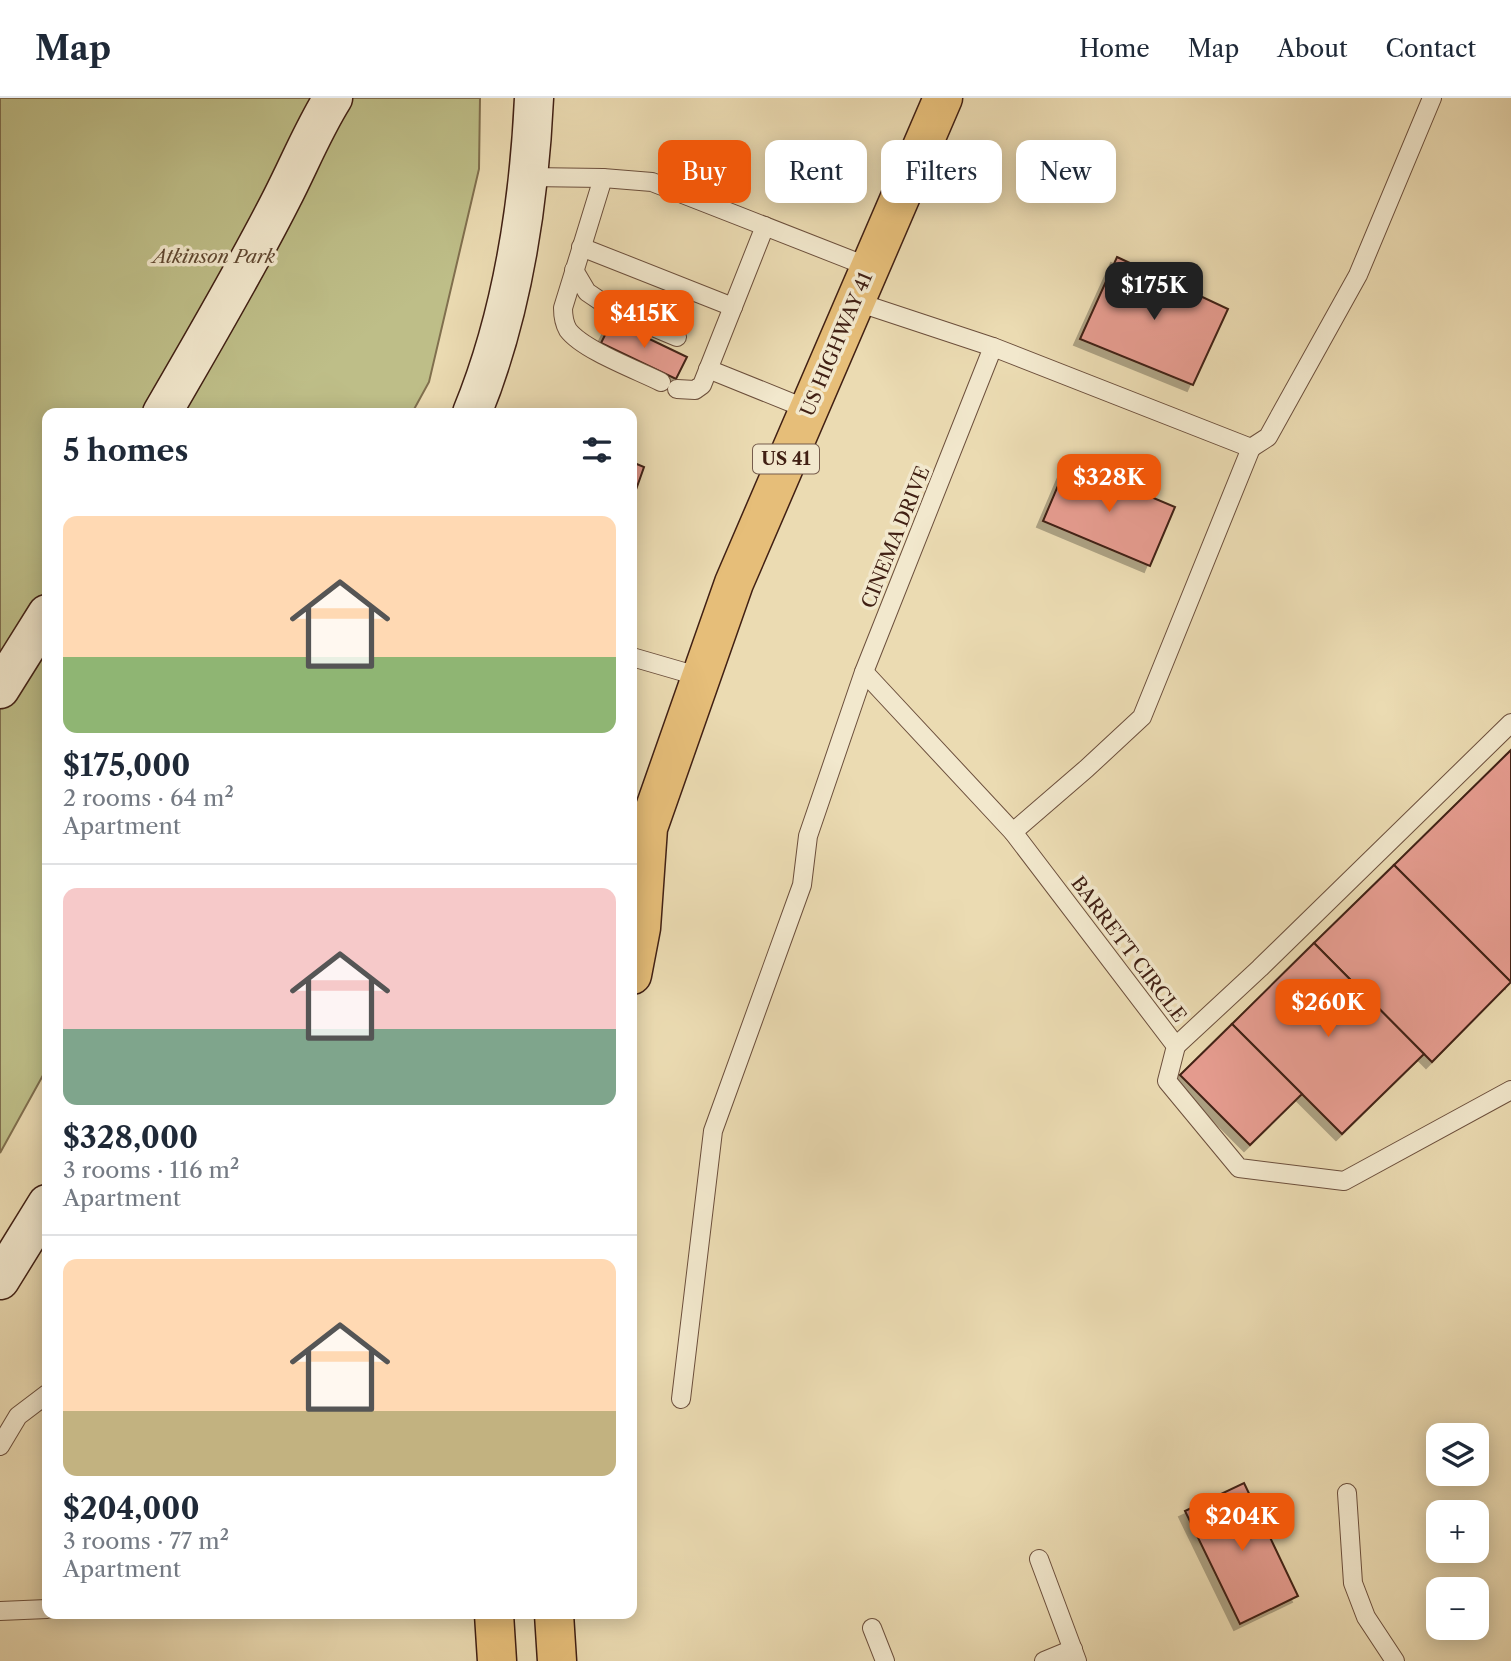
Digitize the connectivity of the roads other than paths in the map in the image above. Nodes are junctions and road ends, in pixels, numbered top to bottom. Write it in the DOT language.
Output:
graph roads {
  1 [pos="333,98"];
  2 [pos="534,98"];
  3 [pos="943,98"];
  4 [pos="1432,98"];
  5 [pos="529,177"];
  6 [pos="603,178"];
  7 [pos="765,226"];
  8 [pos="581,247"];
  9 [pos="574,270"];
  10 [pos="861,284"];
  11 [pos="733,307"];
  12 [pos="677,337"];
  13 [pos="993,347"];
  14 [pos="707,356"];
  15 [pos="165,408"];
  16 [pos="473,408"];
  17 [pos="807,409"];
  18 [pos="1251,449"];
  19 [pos="42,622"];
  20 [pos="637,658"];
  21 [pos="864,672"];
  22 [pos="701,677"];
  23 [pos="0,688"];
  24 [pos="1511,723"];
  25 [pos="1013,832"];
  26 [pos="637,834"];
  27 [pos="637,949"];
  28 [pos="1176,1046"];
  29 [pos="1511,1090"];
  30 [pos="42,1212"];
  31 [pos="0,1280"];
  32 [pos="42,1398"];
  33 [pos="681,1399"];
  34 [pos="0,1446"];
  35 [pos="1346,1493"];
  36 [pos="1039,1559"];
  37 [pos="42,1609"];
  38 [pos="0,1611"];
  39 [pos="494,1619"];
  40 [pos="554,1619"];
  41 [pos="872,1628"];
  42 [pos="1075,1655"];
  43 [pos="497,1661"];
  44 [pos="557,1661"];
  45 [pos="885,1661"];
  46 [pos="1044,1661"];
  47 [pos="1395,1661"];
  1 -- 15 [label="street"];
  2 -- 5 [label="street"];
  3 -- 10 [label="highway, US HIGHWAY 41 / US 41"];
  4 -- 18 [label="lane"];
  5 -- 6 [label="lane"];
  5 -- 16 [label="street"];
  6 -- 7 [label="lane"];
  6 -- 8 [label="lane"];
  7 -- 10 [label="lane"];
  7 -- 11 [label="lane"];
  8 -- 9 [label="lane"];
  8 -- 11 [label="lane"];
  9 -- 12 [label="lane"];
  9 -- 14 [label="lane"];
  10 -- 13 [label="lane"];
  10 -- 17 [label="highway, US HIGHWAY 41 / US 41"];
  11 -- 14 [label="lane"];
  13 -- 18 [label="lane"];
  13 -- 21 [label="lane, CINEMA DRIVE"];
  14 -- 17 [label="lane"];
  17 -- 22 [label="highway, US HIGHWAY 41 / US 41"];
  18 -- 25 [label="lane"];
  19 -- 23 [label="street"];
  20 -- 22 [label="lane"];
  21 -- 25 [label="lane, BARRETT CIRCLE"];
  21 -- 33 [label="lane, CINEMA DRIVE"];
  22 -- 26 [label="highway, US HIGHWAY 41 / US 41"];
  24 -- 28 [label="lane"];
  25 -- 28 [label="lane, BARRETT CIRCLE"];
  26 -- 27 [label="highway, US 41"];
  28 -- 29 [label="lane, BARRETT CIRCLE"];
  30 -- 31 [label="street"];
  32 -- 34 [label="lane"];
  35 -- 47 [label="lane"];
  36 -- 42 [label="lane"];
  37 -- 38 [label="lane"];
  39 -- 43 [label="highway"];
  40 -- 44 [label="highway"];
  41 -- 45 [label="lane"];
  42 -- 46 [label="lane"];
}
